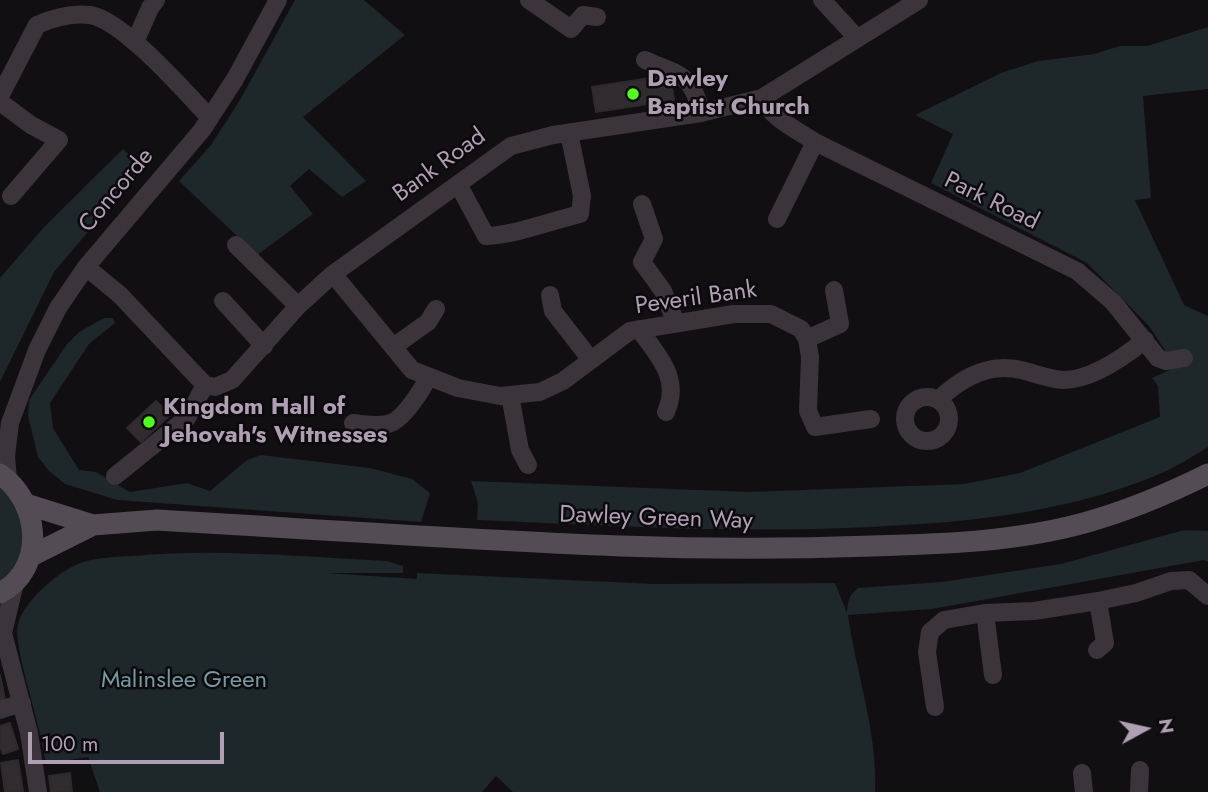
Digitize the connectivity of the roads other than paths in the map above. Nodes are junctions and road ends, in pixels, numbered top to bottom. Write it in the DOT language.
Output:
graph roads {
  1 [pos="48,0"];
  2 [pos="156,0"];
  3 [pos="278,0"];
  4 [pos="529,0"];
  5 [pos="822,0"];
  6 [pos="916,1"];
  7 [pos="597,17"];
  8 [pos="52,18"];
  9 [pos="857,38"];
  10 [pos="135,43"];
  11 [pos="645,60"];
  12 [pos="0,96"];
  13 [pos="762,98"];
  14 [pos="0,102"];
  15 [pos="701,113"];
  16 [pos="210,118"];
  17 [pos="569,133"];
  18 [pos="815,142"];
  19 [pos="458,184"];
  20 [pos="11,196"];
  21 [pos="642,204"];
  22 [pos="777,219"];
  23 [pos="236,245"];
  24 [pos="86,267"];
  25 [pos="333,274"];
  26 [pos="835,290"];
  27 [pos="550,295"];
  28 [pos="223,301"];
  29 [pos="298,306"];
  30 [pos="436,309"];
  31 [pos="676,323"];
  32 [pos="639,329"];
  33 [pos="815,336"];
  34 [pos="1145,340"];
  35 [pos="264,346"];
  36 [pos="393,346"];
  37 [pos="1184,358"];
  38 [pos="591,360"];
  39 [pos="428,377"];
  40 [pos="205,384"];
  41 [pos="510,395"];
  42 [pos="938,400"];
  43 [pos="666,412"];
  44 [pos="871,419"];
  45 [pos="353,423"];
  46 [pos="5,428"];
  47 [pos="528,465"];
  48 [pos="1208,474"];
  49 [pos="115,475"];
  50 [pos="4,477"];
  51 [pos="26,504"];
  52 [pos="93,525"];
  53 [pos="31,556"];
  54 [pos="7,588"];
  55 [pos="1208,596"];
  56 [pos="1098,601"];
  57 [pos="985,613"];
  58 [pos="1,632"];
  59 [pos="1097,650"];
  60 [pos="993,676"];
  61 [pos="934,699"];
  62 [pos="22,703"];
  63 [pos="0,710"];
  64 [pos="1140,769"];
  65 [pos="1082,773"];
  66 [pos="36,792"];
  67 [pos="1084,792"];
  68 [pos="1139,792"];
  1 -- 8 [label="street"];
  2 -- 10 [label="street"];
  3 -- 16 [label="street, Concorde"];
  4 -- 7 [label="street"];
  5 -- 9 [label="street"];
  6 -- 9 [label="street, Bank Road"];
  8 -- 10 [label="street"];
  8 -- 12 [label="street"];
  9 -- 13 [label="street, Bank Road"];
  10 -- 16 [label="street"];
  11 -- 15 [label="street"];
  13 -- 15 [label="street, Bank Road"];
  13 -- 18 [label="street, Park Road"];
  14 -- 20 [label="street"];
  15 -- 17 [label="street, Bank Road"];
  16 -- 24 [label="street, Concorde"];
  17 -- 19 [label="street, Bank Road"];
  17 -- 19 [label="street"];
  18 -- 22 [label="street"];
  18 -- 34 [label="street, Park Road"];
  19 -- 25 [label="street, Bank Road"];
  21 -- 31 [label="street"];
  23 -- 29 [label="street"];
  24 -- 40 [label="street"];
  24 -- 46 [label="street, Concorde"];
  25 -- 29 [label="street, Bank Road"];
  25 -- 36 [label="street, Peveril Bank"];
  26 -- 33 [label="street"];
  27 -- 38 [label="street"];
  28 -- 35 [label="street"];
  29 -- 35 [label="street, Bank Road"];
  30 -- 36 [label="street"];
  31 -- 32 [label="street, Peveril Bank"];
  31 -- 33 [label="street, Peveril Bank"];
  32 -- 38 [label="street, Peveril Bank"];
  32 -- 43 [label="street"];
  33 -- 44 [label="street"];
  34 -- 37 [label="street, Park Road"];
  34 -- 42 [label="street"];
  35 -- 40 [label="street, Bank Road"];
  36 -- 39 [label="street, Peveril Bank"];
  38 -- 41 [label="street, Peveril Bank"];
  39 -- 41 [label="street, Peveril Bank"];
  39 -- 45 [label="street"];
  40 -- 49 [label="street"];
  41 -- 47 [label="street"];
  42 -- 42 [label="street"];
  46 -- 50 [label="street, Concorde"];
  48 -- 52 [label="main road, Dawley Green Way"];
  50 -- 51 [label="main road"];
  51 -- 52 [label="main road, Dawley Green Way"];
  51 -- 53 [label="main road"];
  52 -- 53 [label="main road, Dawley Green Way"];
  53 -- 54 [label="main road"];
  54 -- 58 [label="street"];
  55 -- 56 [label="street"];
  56 -- 57 [label="street"];
  56 -- 59 [label="street"];
  57 -- 60 [label="street"];
  57 -- 61 [label="street"];
  58 -- 62 [label="street"];
  62 -- 63 [label="street"];
  62 -- 66 [label="street"];
  64 -- 68 [label="street"];
  65 -- 67 [label="street"];
}
